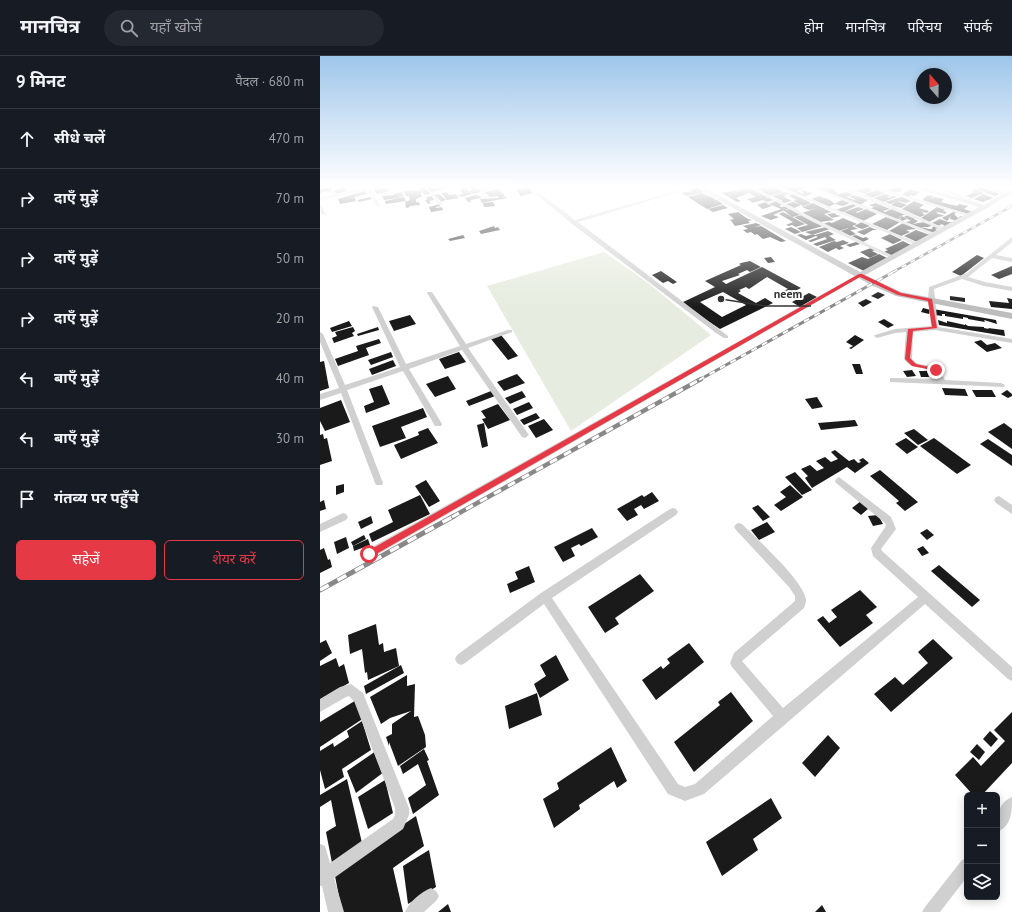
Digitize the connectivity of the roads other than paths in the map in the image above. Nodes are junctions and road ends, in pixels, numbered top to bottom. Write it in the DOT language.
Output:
graph roads {
  1 [pos="580,227"];
  2 [pos="772,227"];
  3 [pos="828,227"];
  4 [pos="876,227"];
  5 [pos="916,227"];
  6 [pos="939,227"];
  7 [pos="948,227"];
  8 [pos="944,229"];
  9 [pos="934,234"];
  10 [pos="1012,239"];
  11 [pos="918,244"];
  12 [pos="1009,244"];
  13 [pos="991,256"];
  14 [pos="893,257"];
  15 [pos="1012,260"];
  16 [pos="860,275"];
  17 [pos="963,277"];
  18 [pos="1012,289"];
  19 [pos="430,293"];
  20 [pos="930,300"];
  21 [pos="375,307"];
  22 [pos="1012,316"];
  23 [pos="934,328"];
  24 [pos="910,330"];
  25 [pos="510,331"];
  26 [pos="320,334"];
  27 [pos="726,336"];
  28 [pos="877,336"];
  29 [pos="1012,341"];
  30 [pos="464,347"];
  31 [pos="404,368"];
  32 [pos="893,380"];
  33 [pos="942,382"];
  34 [pos="1001,385"];
  35 [pos="343,388"];
  36 [pos="320,396"];
  37 [pos="438,424"];
  38 [pos="525,435"];
  39 [pos="839,482"];
  40 [pos="379,483"];
  41 [pos="999,500"];
  42 [pos="1012,510"];
  43 [pos="673,512"];
  44 [pos="344,518"];
  45 [pos="739,527"];
  46 [pos="320,528"];
  47 [pos="369,554"];
  48 [pos="545,597"];
  49 [pos="926,597"];
  50 [pos="461,659"];
  51 [pos="1012,675"];
  52 [pos="320,706"];
  53 [pos="782,717"];
  54 [pos="1012,804"];
  55 [pos="1000,821"];
  56 [pos="320,851"];
  57 [pos="964,868"];
  58 [pos="323,876"];
  59 [pos="431,896"];
  60 [pos="336,912"];
  61 [pos="413,912"];
  62 [pos="930,912"];
  1 -- 27 [label="street"];
  2 -- 16 [label="street"];
  3 -- 14 [label="street"];
  4 -- 11 [label="street"];
  5 -- 9 [label="street"];
  6 -- 8 [label="street"];
  7 -- 8 [label="street"];
  8 -- 9 [label="street"];
  9 -- 11 [label="street"];
  10 -- 12 [label="street"];
  11 -- 14 [label="street"];
  12 -- 13 [label="street"];
  13 -- 15 [label="street"];
  13 -- 17 [label="street"];
  14 -- 16 [label="street"];
  16 -- 20 [label="street"];
  16 -- 47 [label="street"];
  17 -- 18 [label="street"];
  17 -- 20 [label="street"];
  19 -- 30 [label="street"];
  20 -- 22 [label="street"];
  20 -- 23 [label="street"];
  21 -- 31 [label="street"];
  23 -- 24 [label="street"];
  23 -- 29 [label="street"];
  24 -- 28 [label="street"];
  24 -- 33 [label="street"];
  25 -- 30 [label="street"];
  26 -- 35 [label="street"];
  30 -- 31 [label="street"];
  30 -- 38 [label="street"];
  31 -- 35 [label="street"];
  31 -- 37 [label="street"];
  32 -- 33 [label="street"];
  33 -- 34 [label="street"];
  35 -- 36 [label="street"];
  35 -- 40 [label="street"];
  39 -- 49 [label="street"];
  41 -- 42 [label="street"];
  43 -- 48 [label="street"];
  44 -- 46 [label="street"];
  45 -- 53 [label="street"];
  48 -- 50 [label="street"];
  48 -- 53 [label="street"];
  49 -- 51 [label="street"];
  49 -- 53 [label="street"];
  52 -- 58 [label="street"];
  54 -- 55 [label="street"];
  56 -- 58 [label="street"];
  57 -- 62 [label="street"];
  58 -- 60 [label="street"];
  59 -- 61 [label="street"];
}
